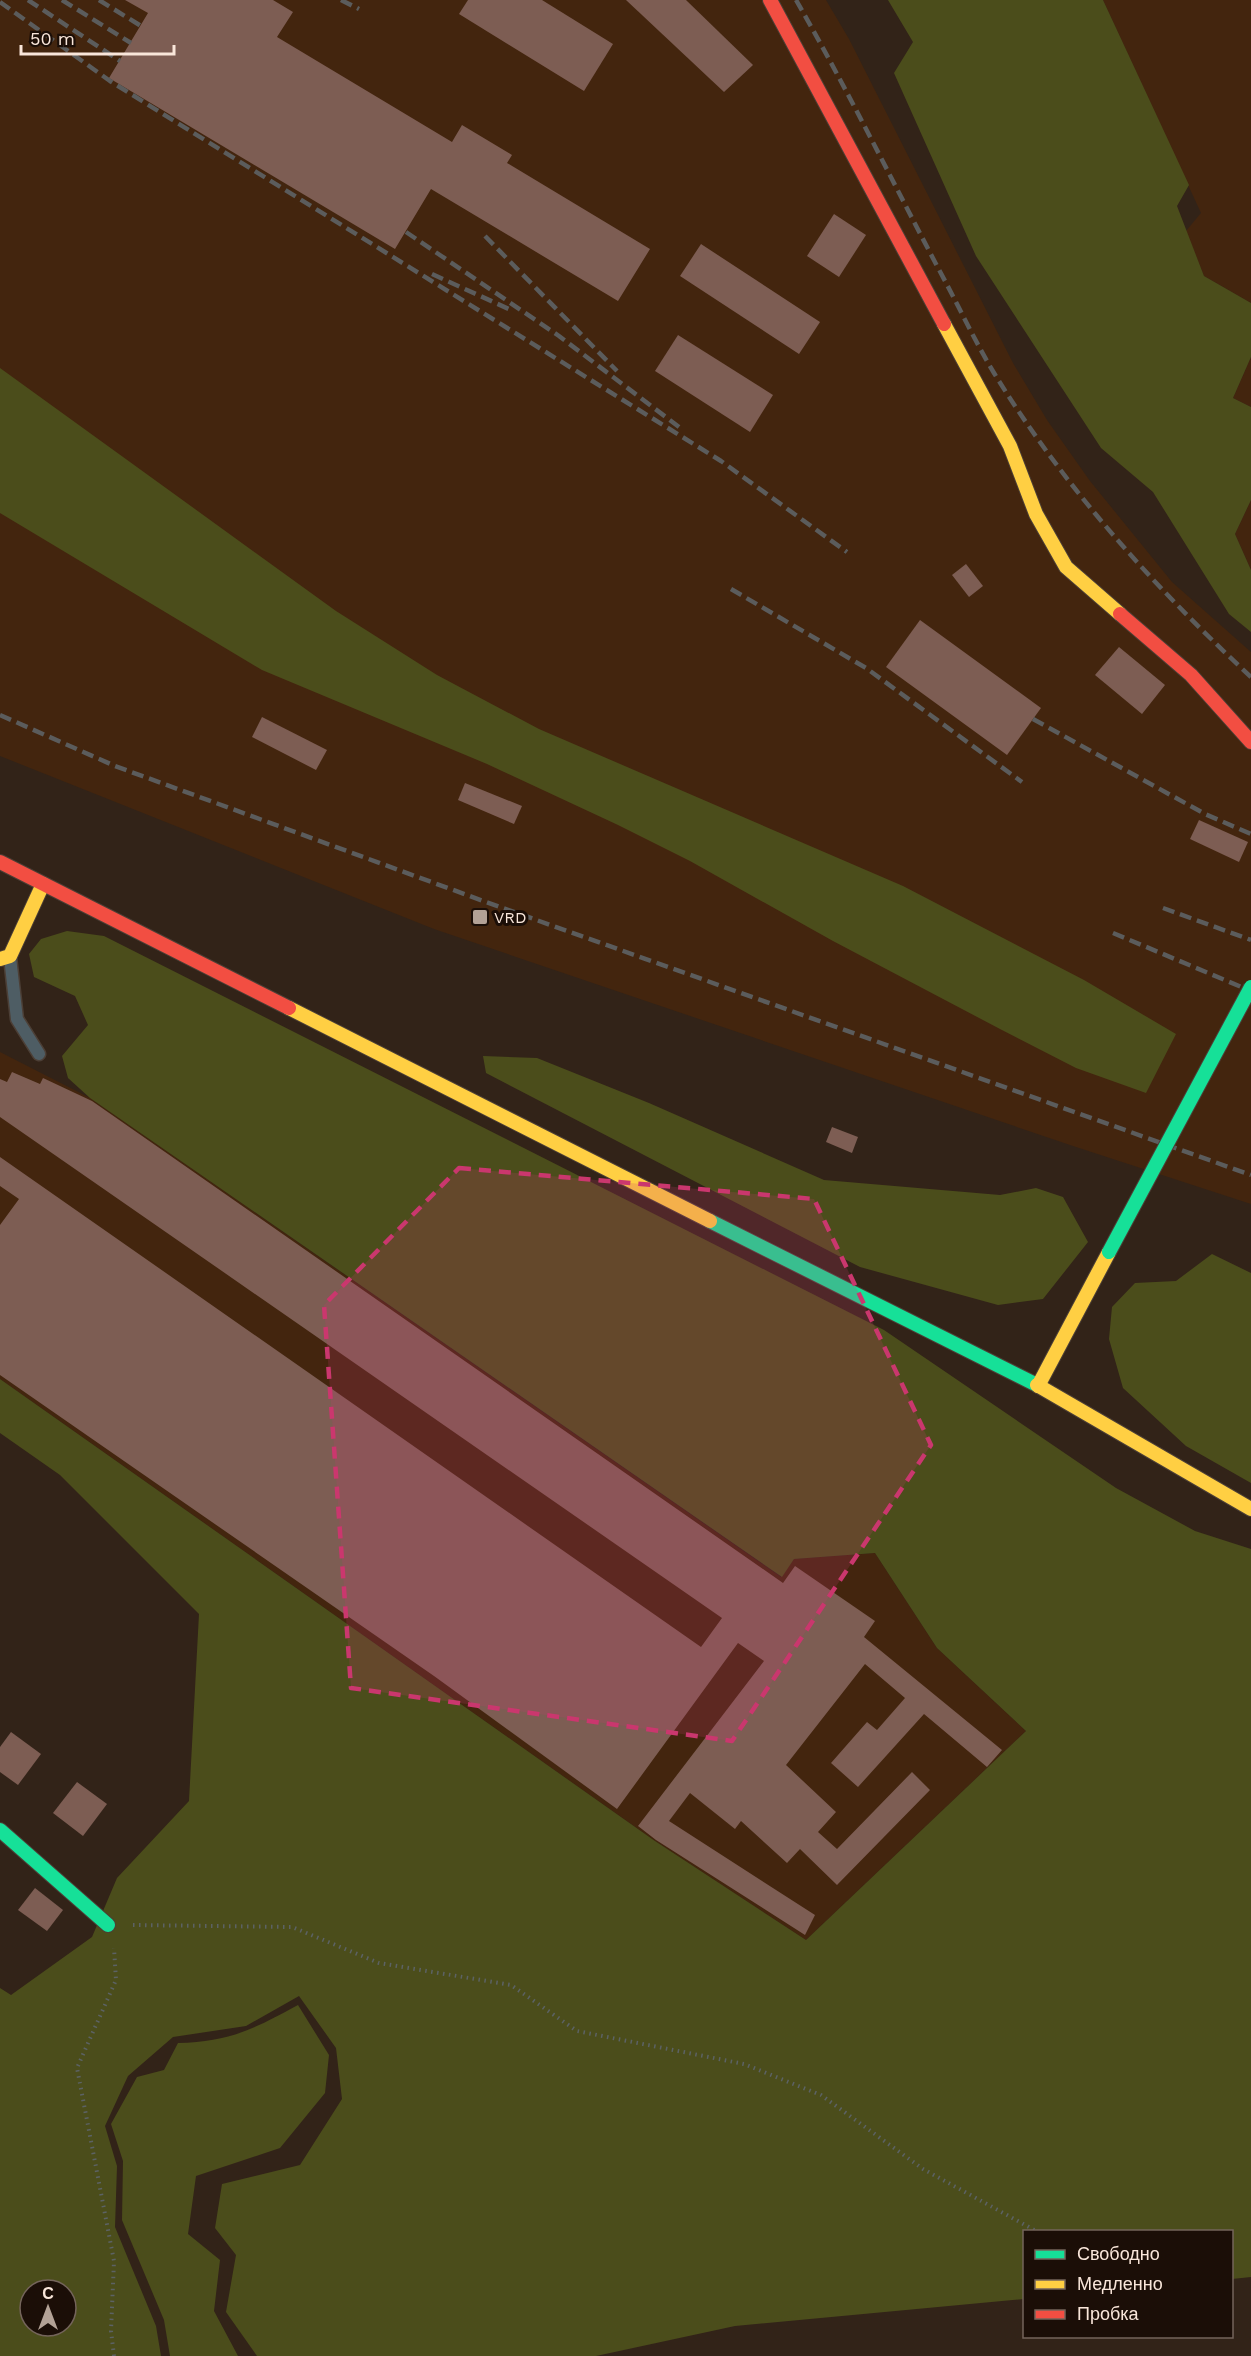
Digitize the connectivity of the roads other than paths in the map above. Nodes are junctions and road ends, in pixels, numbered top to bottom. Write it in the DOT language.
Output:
graph roads {
  1 [pos="770,0"];
  2 [pos="1251,742"];
  3 [pos="0,862"];
  4 [pos="43,884"];
  5 [pos="5,958"];
  6 [pos="1251,987"];
  7 [pos="39,1054"];
  8 [pos="1038,1386"];
  9 [pos="1251,1509"];
  10 [pos="0,1830"];
  11 [pos="108,1925"];
  1 -- 2 [label="street"];
  3 -- 4 [label="street"];
  4 -- 5 [label="street"];
  4 -- 8 [label="street"];
  5 -- 7 [label="lane"];
  6 -- 8 [label="street, bridge"];
  8 -- 9 [label="street"];
  10 -- 11 [label="street"];
}
